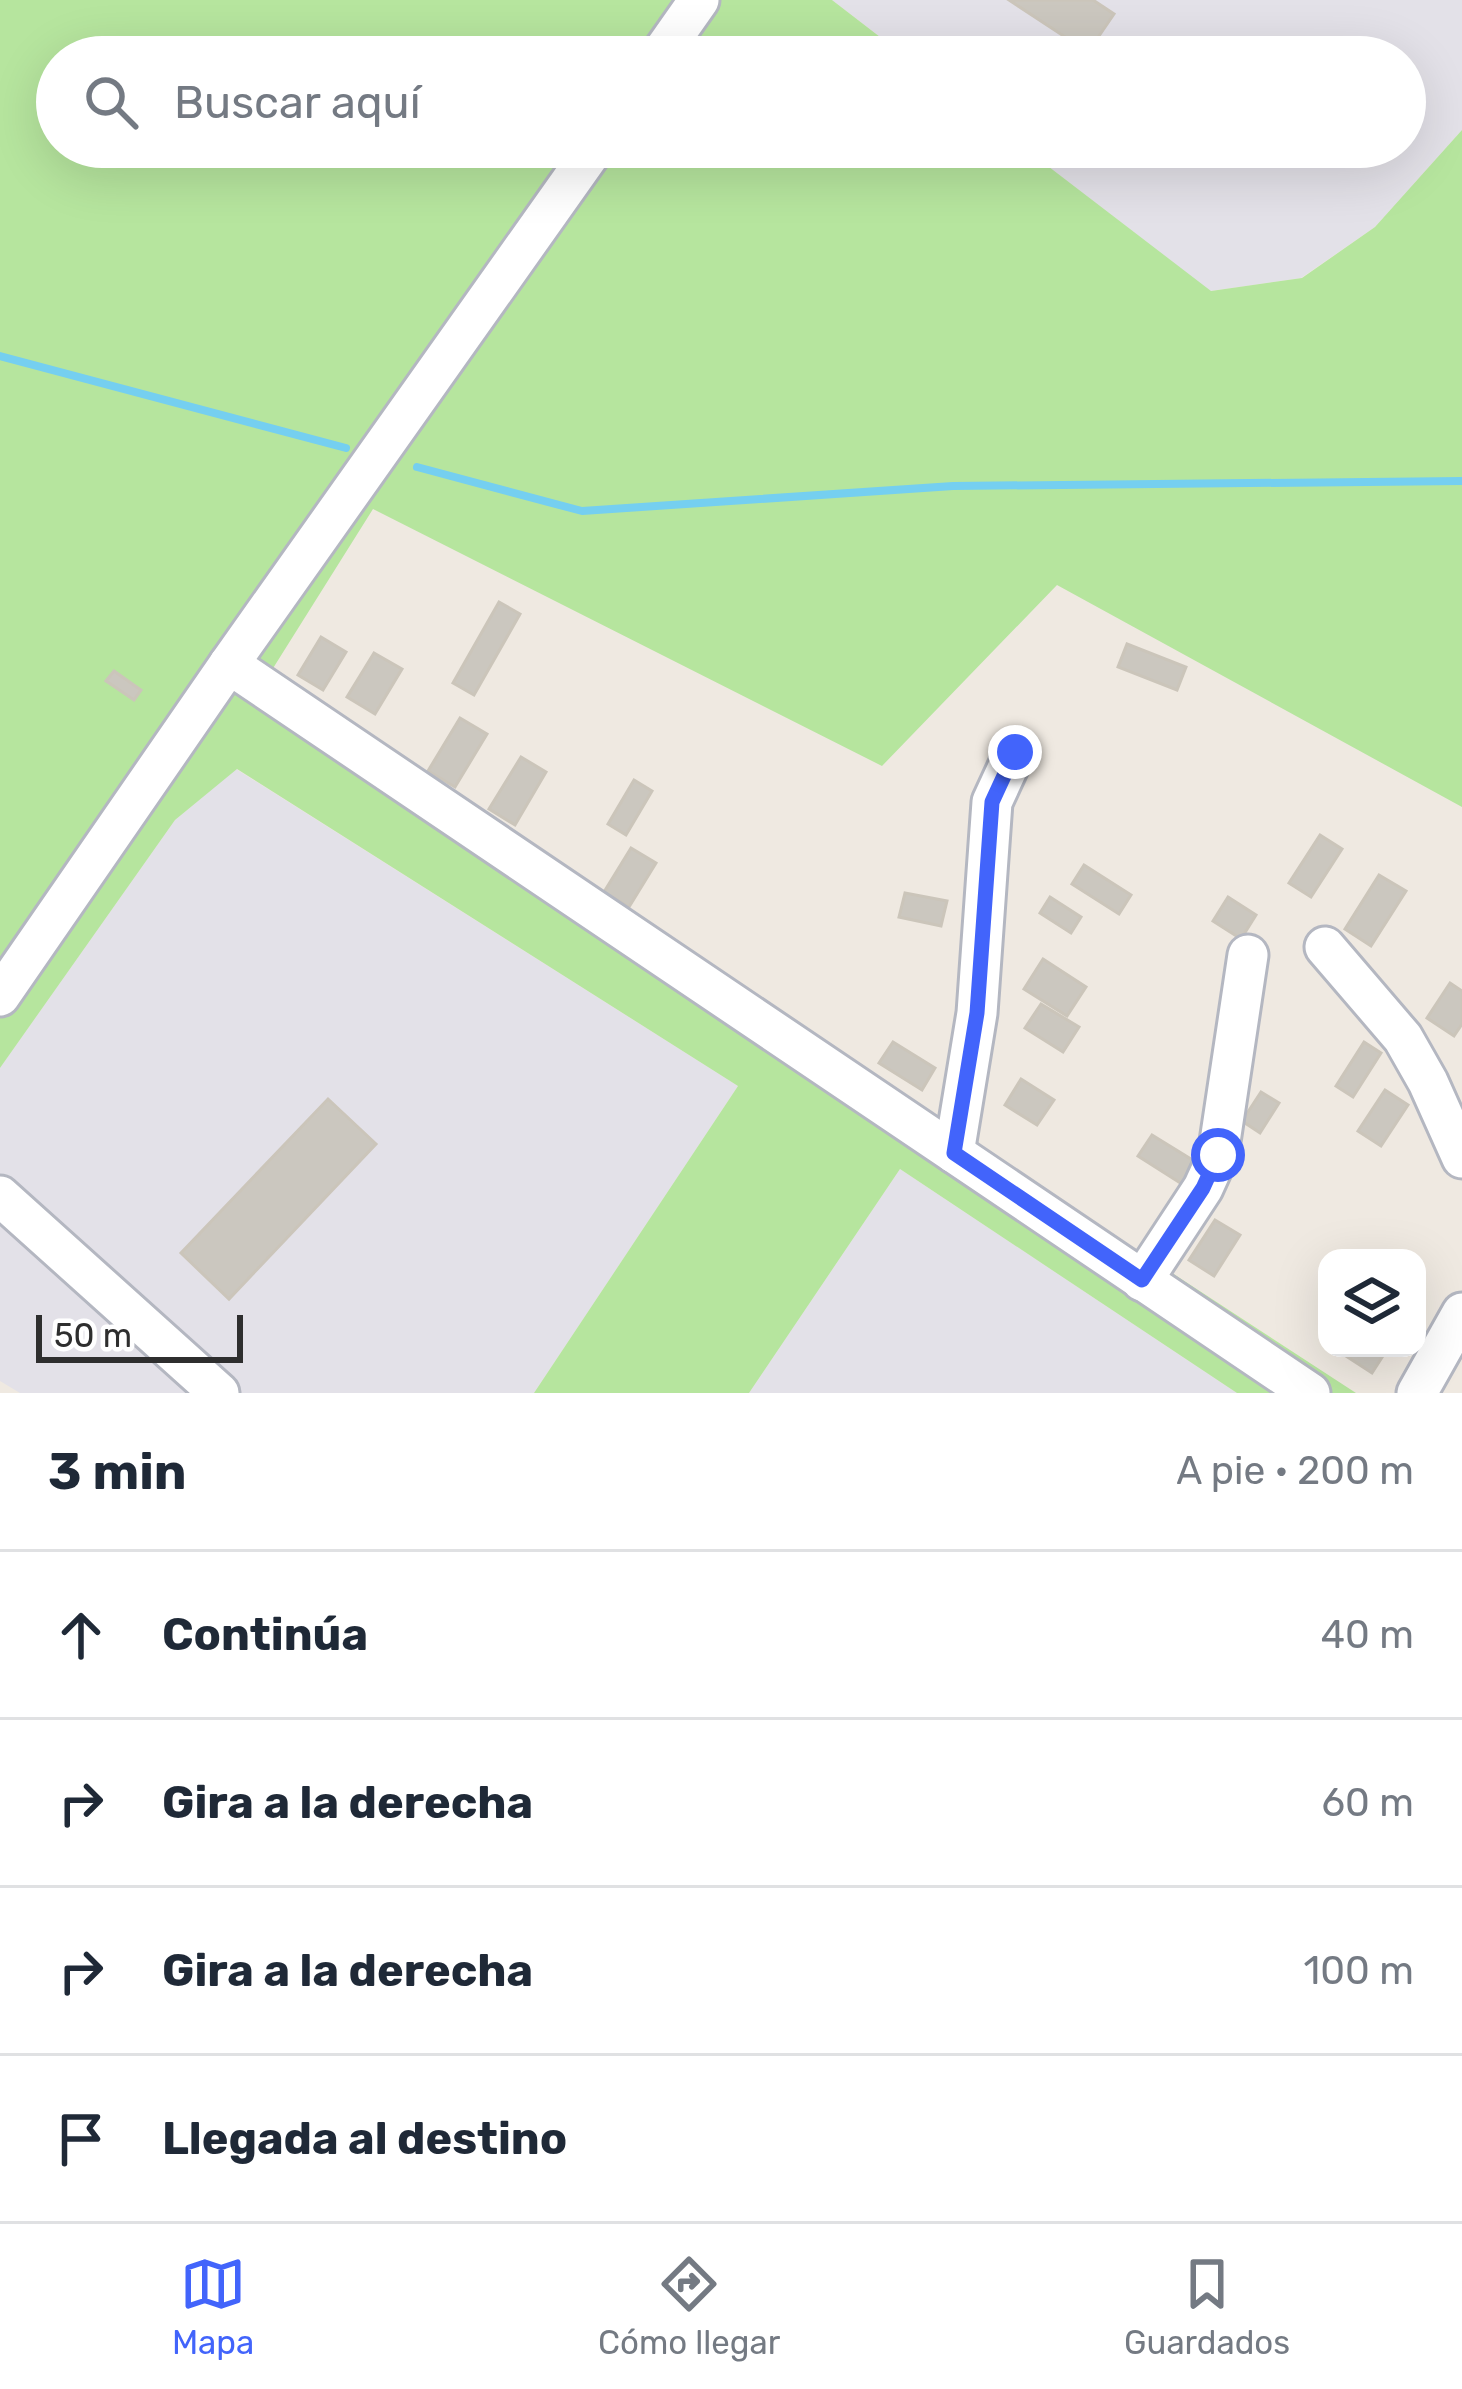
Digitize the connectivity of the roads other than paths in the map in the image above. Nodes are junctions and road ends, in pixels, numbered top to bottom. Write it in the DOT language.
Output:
graph roads {
  1 [pos="699,0"];
  2 [pos="674,36"];
  3 [pos="580,168"];
  4 [pos="229,664"];
  5 [pos="1015,752"];
  6 [pos="1325,947"];
  7 [pos="1247,955"];
  8 [pos="0,996"];
  9 [pos="954,1153"];
  10 [pos="1462,1158"];
  11 [pos="0,1196"];
  12 [pos="1142,1280"];
  13 [pos="1462,1312"];
  14 [pos="219,1393"];
  15 [pos="1310,1393"];
  16 [pos="1417,1393"];
  1 -- 2 [label="street"];
  3 -- 4 [label="street"];
  4 -- 8 [label="street"];
  4 -- 9 [label="street"];
  5 -- 9 [label="street"];
  6 -- 10 [label="street"];
  7 -- 12 [label="street"];
  9 -- 12 [label="street"];
  11 -- 14 [label="street"];
  12 -- 15 [label="street"];
  13 -- 16 [label="street"];
}
